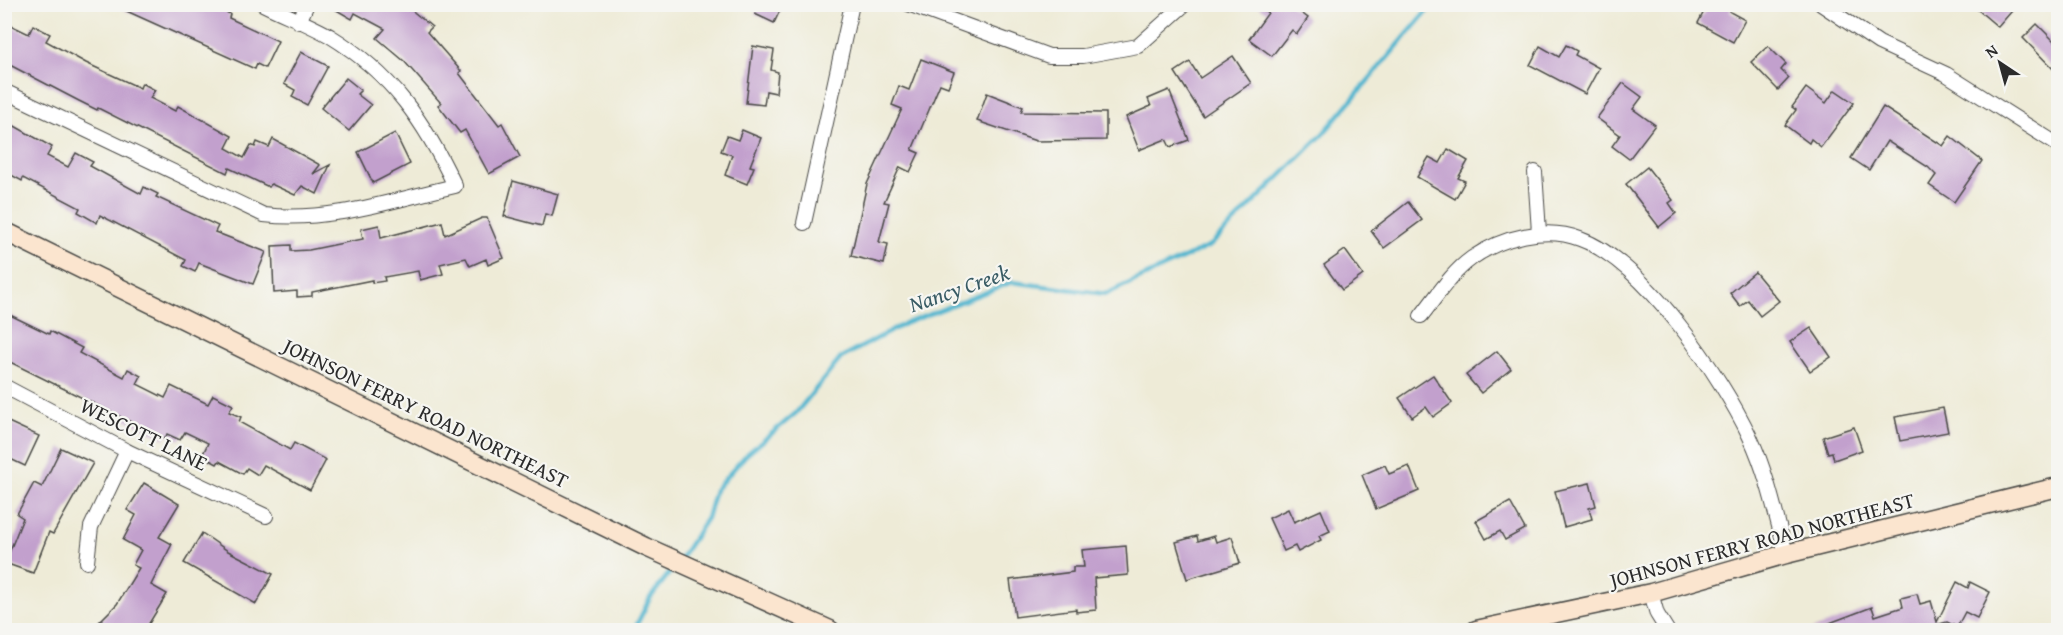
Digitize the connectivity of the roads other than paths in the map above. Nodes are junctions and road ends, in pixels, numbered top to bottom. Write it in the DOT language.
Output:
graph roads {
  1 [pos="263,4"];
  2 [pos="308,4"];
  3 [pos="852,4"];
  4 [pos="908,4"];
  5 [pos="1185,4"];
  6 [pos="1821,4"];
  7 [pos="299,22"];
  8 [pos="4,91"];
  9 [pos="2058,145"];
  10 [pos="1535,172"];
  11 [pos="804,223"];
  12 [pos="4,231"];
  13 [pos="1539,232"];
  14 [pos="1421,316"];
  15 [pos="4,386"];
  16 [pos="127,451"];
  17 [pos="2058,487"];
  18 [pos="267,516"];
  19 [pos="1786,554"];
  20 [pos="87,562"];
  21 [pos="1651,593"];
  22 [pos="830,630"];
  23 [pos="1476,630"];
  24 [pos="1667,630"];
  1 -- 7 [label="street"];
  2 -- 7 [label="street"];
  3 -- 11 [label="street"];
  4 -- 5 [label="street"];
  6 -- 9 [label="street"];
  7 -- 8 [label="street"];
  10 -- 13 [label="street"];
  12 -- 22 [label="main road, JOHNSON FERRY ROAD NORTHEAST"];
  13 -- 14 [label="street"];
  13 -- 19 [label="street"];
  15 -- 16 [label="street, WESCOTT LANE"];
  16 -- 18 [label="street, WESCOTT LANE"];
  16 -- 20 [label="street"];
  17 -- 19 [label="main road, JOHNSON FERRY ROAD NORTHEAST"];
  19 -- 21 [label="main road, JOHNSON FERRY ROAD NORTHEAST"];
  21 -- 23 [label="main road, JOHNSON FERRY ROAD NORTHEAST"];
  21 -- 24 [label="street"];
}
